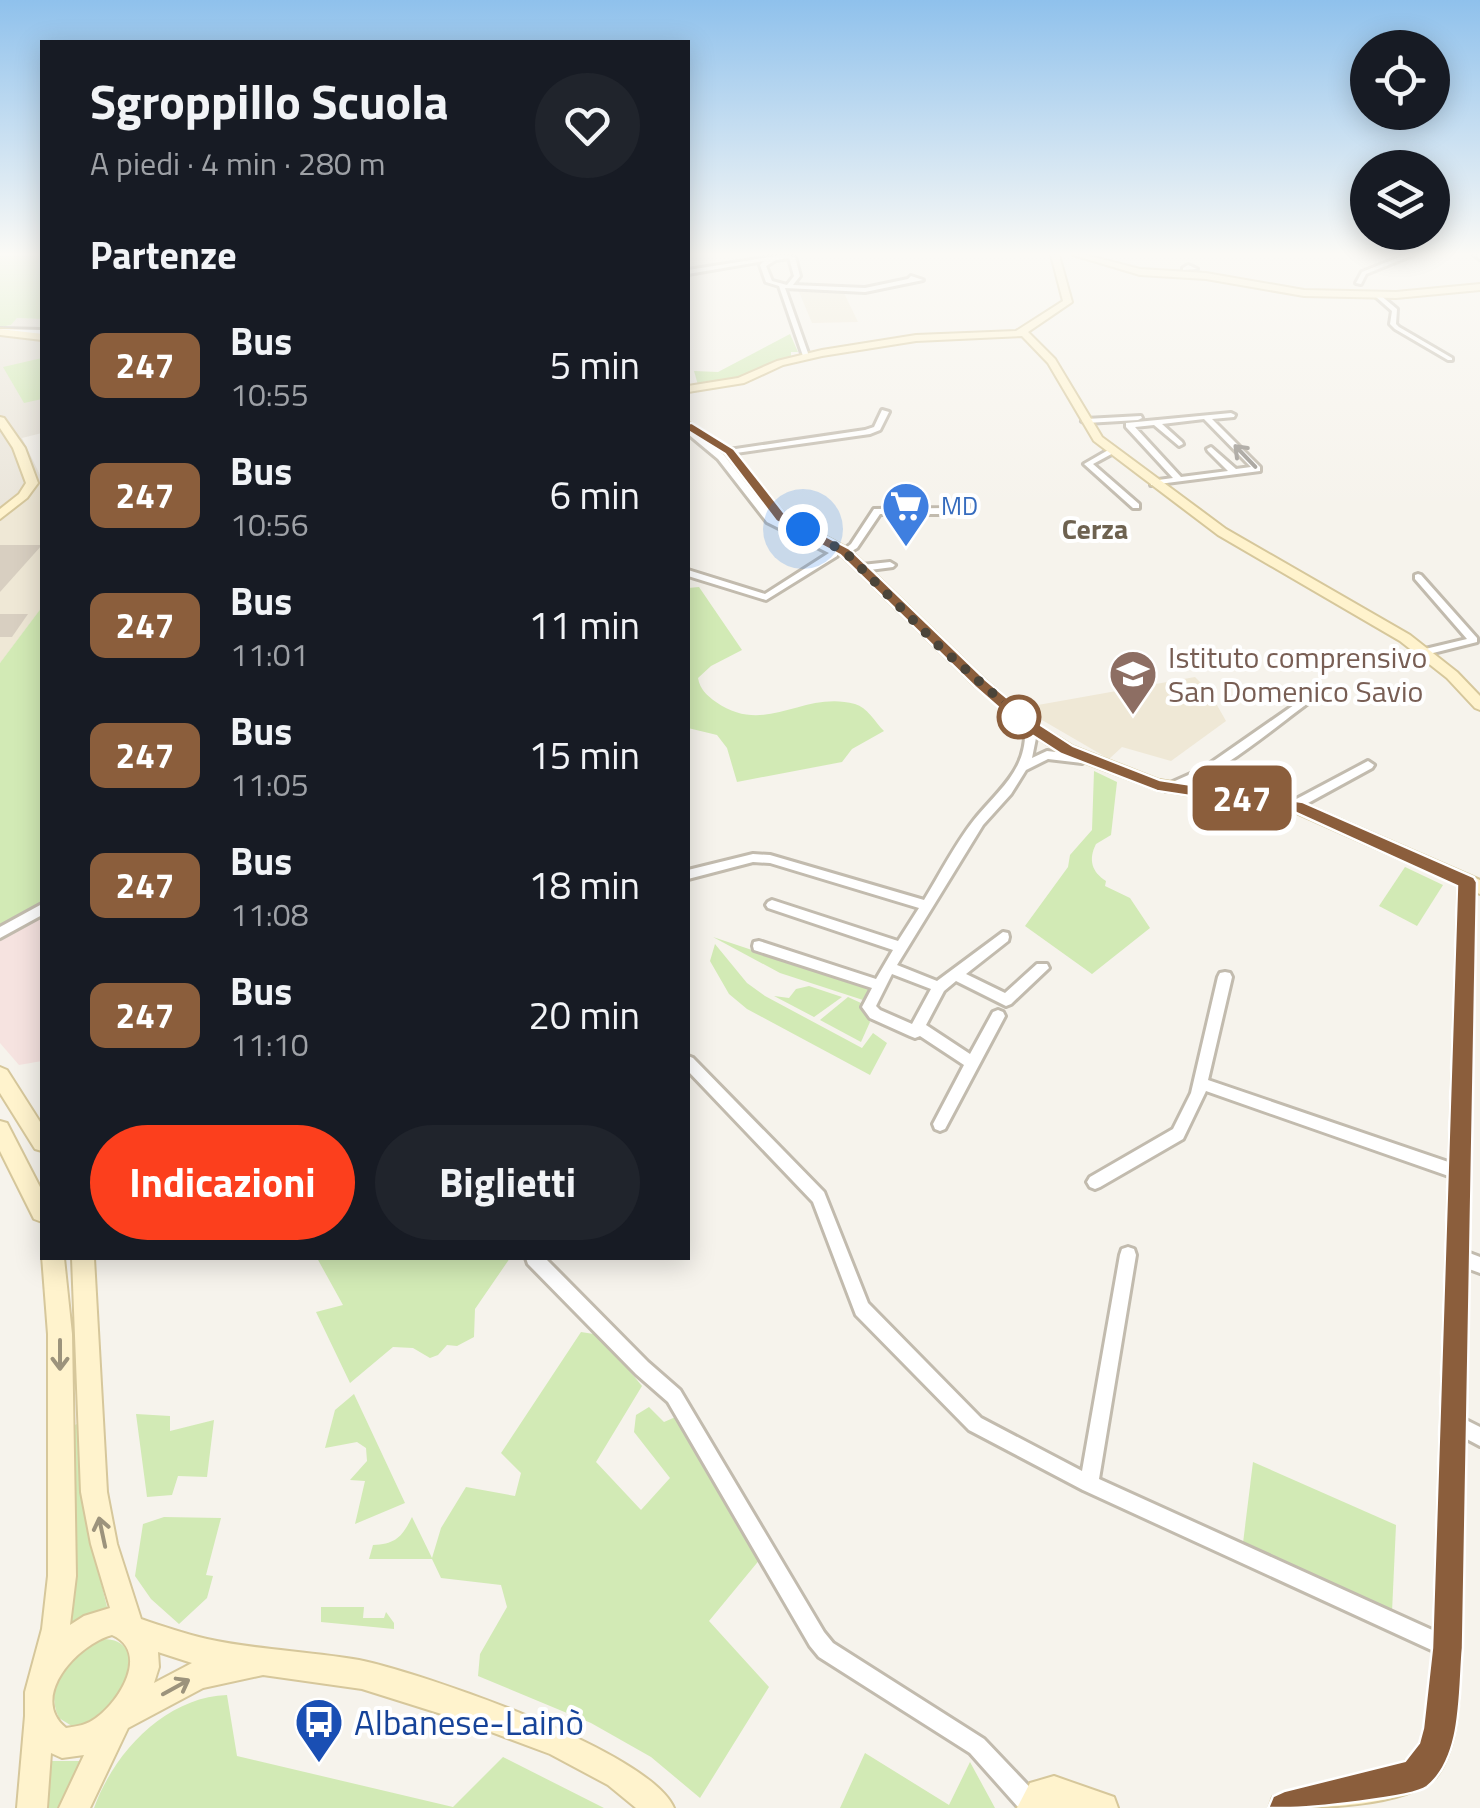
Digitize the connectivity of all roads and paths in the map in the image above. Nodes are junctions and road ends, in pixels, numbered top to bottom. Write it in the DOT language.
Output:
graph roads {
  1 [pos="801,339"];
  2 [pos="906,339"];
  3 [pos="1030,339"];
  4 [pos="1416,339"];
  5 [pos="806,356"];
  6 [pos="1450,359"];
  7 [pos="690,388"];
  8 [pos="885,412"];
  9 [pos="1231,415"];
  10 [pos="1172,416"];
  11 [pos="1206,417"];
  12 [pos="1086,421"];
  13 [pos="1157,422"];
  14 [pos="1,426"];
  15 [pos="690,430"];
  16 [pos="0,444"];
  17 [pos="1178,444"];
  18 [pos="1211,449"];
  19 [pos="1113,450"];
  20 [pos="729,452"];
  21 [pos="22,459"];
  22 [pos="1234,472"];
  23 [pos="1178,478"];
  24 [pos="1154,483"];
  25 [pos="967,504"];
  26 [pos="1136,506"];
  27 [pos="0,515"];
  28 [pos="839,550"];
  29 [pos="890,566"];
  30 [pos="862,568"];
  31 [pos="690,574"];
  32 [pos="1418,577"];
  33 [pos="1425,652"];
  34 [pos="1304,700"];
  35 [pos="1480,705"];
  36 [pos="1030,726"];
  37 [pos="1033,746"];
  38 [pos="1050,748"];
  39 [pos="1368,765"];
  40 [pos="1019,770"];
  41 [pos="1206,772"];
  42 [pos="1170,788"];
  43 [pos="1198,794"];
  44 [pos="1294,806"];
  45 [pos="690,874"];
  46 [pos="1474,884"];
  47 [pos="772,905"];
  48 [pos="924,905"];
  49 [pos="40,910"];
  50 [pos="0,933"];
  51 [pos="1004,937"];
  52 [pos="759,946"];
  53 [pos="900,947"];
  54 [pos="889,967"];
  55 [pos="1042,968"];
  56 [pos="954,974"];
  57 [pos="1225,976"];
  58 [pos="879,985"];
  59 [pos="939,987"];
  60 [pos="998,1016"];
  61 [pos="918,1027"];
  62 [pos="973,1062"];
  63 [pos="690,1064"];
  64 [pos="0,1076"];
  65 [pos="1200,1083"];
  66 [pos="940,1124"];
  67 [pos="0,1130"];
  68 [pos="40,1139"];
  69 [pos="1460,1173"];
  70 [pos="1095,1182"];
  71 [pos="40,1208"];
  72 [pos="1128,1256"];
  73 [pos="53,1260"];
  74 [pos="83,1260"];
  75 [pos="536,1260"];
  76 [pos="1469,1261"];
  77 [pos="1454,1423"];
  78 [pos="1480,1437"];
  79 [pos="1090,1484"];
  80 [pos="132,1629"];
  81 [pos="1447,1648"];
  82 [pos="283,1661"];
  83 [pos="40,1700"];
  84 [pos="119,1719"];
  85 [pos="1033,1807"];
  86 [pos="32,1808"];
  87 [pos="74,1808"];
  88 [pos="659,1808"];
  89 [pos="1103,1808"];
  90 [pos="1284,1808"];
  1 -- 5 [label="street"];
  2 -- 5 [label="main road"];
  3 -- 12 [label="main road"];
  4 -- 6 [label="street"];
  5 -- 7 [label="main road"];
  8 -- 20 [label="street"];
  9 -- 11 [label="street"];
  10 -- 12 [label="street"];
  11 -- 13 [label="street"];
  22 -- 11 [label="street, one-way"];
  12 -- 19 [label="main road"];
  13 -- 17 [label="street"];
  13 -- 23 [label="street"];
  14 -- 21 [label="main road"];
  15 -- 20 [label="main road"];
  15 -- 28 [label="street"];
  16 -- 21 [label="main road"];
  18 -- 22 [label="street"];
  19 -- 24 [label="main road"];
  19 -- 26 [label="street"];
  20 -- 28 [label="main road"];
  21 -- 27 [label="main road"];
  22 -- 23 [label="street"];
  23 -- 24 [label="street"];
  24 -- 33 [label="main road"];
  25 -- 28 [label="street"];
  28 -- 30 [label="main road"];
  28 -- 31 [label="street"];
  29 -- 30 [label="street"];
  30 -- 36 [label="main road"];
  32 -- 33 [label="street"];
  33 -- 35 [label="main road"];
  34 -- 41 [label="street"];
  36 -- 37 [label="street"];
  36 -- 38 [label="main road"];
  37 -- 38 [label="street"];
  37 -- 40 [label="street"];
  38 -- 40 [label="street"];
  38 -- 42 [label="main road"];
  39 -- 44 [label="street"];
  40 -- 48 [label="street"];
  41 -- 42 [label="street"];
  41 -- 43 [label="street"];
  42 -- 43 [label="main road"];
  43 -- 44 [label="main road"];
  44 -- 46 [label="main road"];
  45 -- 48 [label="street"];
  46 -- 69 [label="main road"];
  47 -- 53 [label="street"];
  48 -- 53 [label="street"];
  49 -- 50 [label="street"];
  51 -- 56 [label="street"];
  52 -- 58 [label="street"];
  53 -- 54 [label="street"];
  54 -- 58 [label="street"];
  54 -- 59 [label="street"];
  55 -- 56 [label="street"];
  56 -- 59 [label="street"];
  57 -- 65 [label="street"];
  58 -- 61 [label="street"];
  59 -- 61 [label="street"];
  60 -- 62 [label="street"];
  61 -- 62 [label="street"];
  62 -- 66 [label="street"];
  63 -- 79 [label="street"];
  64 -- 68 [label="main road"];
  65 -- 69 [label="street"];
  65 -- 70 [label="street"];
  67 -- 71 [label="main road"];
  69 -- 76 [label="main road"];
  72 -- 79 [label="street"];
  73 -- 83 [label="main road, one-way"];
  80 -- 74 [label="main road, one-way"];
  75 -- 85 [label="street"];
  76 -- 77 [label="main road"];
  77 -- 78 [label="street"];
  77 -- 81 [label="main road"];
  79 -- 81 [label="street"];
  80 -- 82 [label="main road"];
  80 -- 83 [label="main road"];
  80 -- 84 [label="main road"];
  81 -- 90 [label="main road"];
  84 -- 82 [label="main road, one-way"];
  82 -- 88 [label="main road"];
  83 -- 84 [label="main road"];
  83 -- 86 [label="main road"];
  84 -- 87 [label="main road"];
  85 -- 89 [label="main road"];
}
